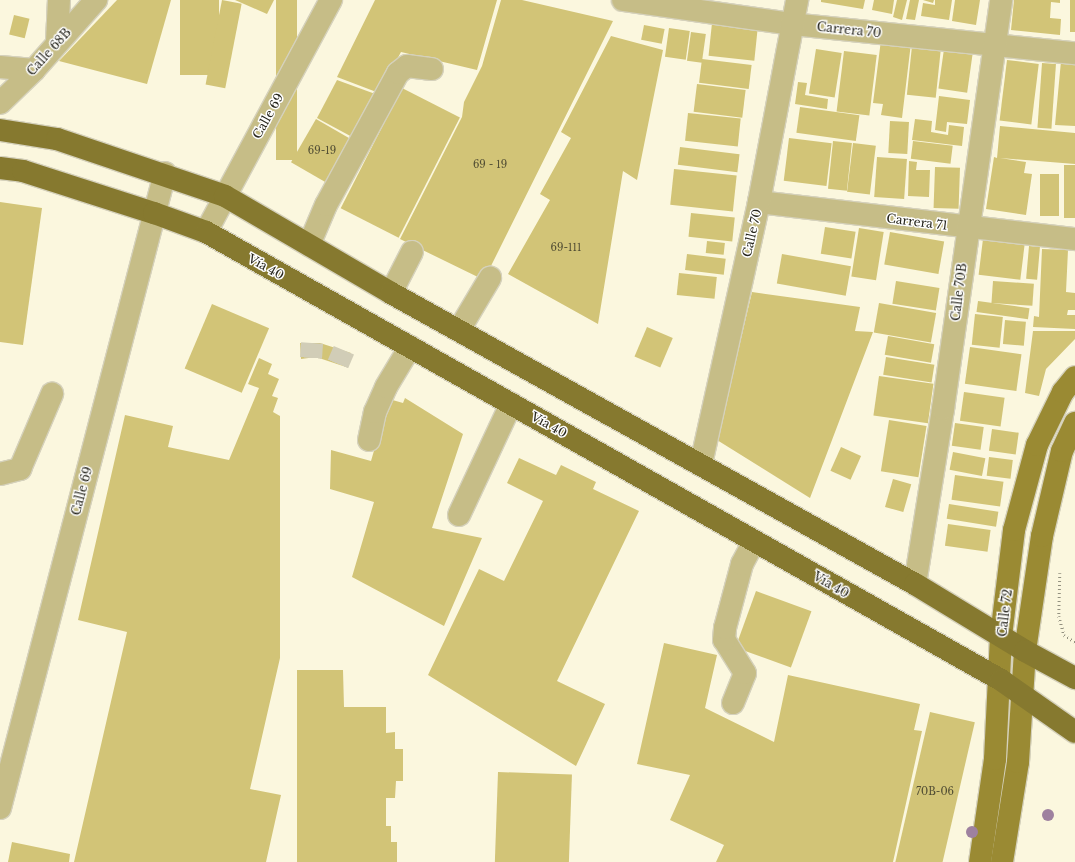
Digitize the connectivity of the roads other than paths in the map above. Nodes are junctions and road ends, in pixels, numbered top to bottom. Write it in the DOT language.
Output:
graph roads {
  1 [pos="59,0"];
  2 [pos="96,0"];
  3 [pos="331,0"];
  4 [pos="623,0"];
  5 [pos="797,0"];
  6 [pos="1001,0"];
  7 [pos="792,24"];
  8 [pos="57,42"];
  9 [pos="996,45"];
  10 [pos="1075,53"];
  11 [pos="0,68"];
  12 [pos="432,69"];
  13 [pos="34,70"];
  14 [pos="0,103"];
  15 [pos="0,130"];
  16 [pos="0,168"];
  17 [pos="165,173"];
  18 [pos="225,196"];
  19 [pos="759,202"];
  20 [pos="154,213"];
  21 [pos="967,228"];
  22 [pos="206,232"];
  23 [pos="1075,239"];
  24 [pos="309,245"];
  25 [pos="412,252"];
  26 [pos="490,278"];
  27 [pos="391,293"];
  28 [pos="459,330"];
  29 [pos="410,347"];
  30 [pos="1075,376"];
  31 [pos="52,394"];
  32 [pos="510,404"];
  33 [pos="1075,423"];
  34 [pos="369,440"];
  35 [pos="701,464"];
  36 [pos="0,474"];
  37 [pos="458,515"];
  38 [pos="754,541"];
  39 [pos="916,584"];
  40 [pos="1001,636"];
  41 [pos="1025,651"];
  42 [pos="1075,678"];
  43 [pos="1001,680"];
  44 [pos="1021,694"];
  45 [pos="733,703"];
  46 [pos="1075,732"];
  47 [pos="0,808"];
  48 [pos="980,862"];
  49 [pos="1002,862"];
  1 -- 8 [label="street"];
  2 -- 8 [label="street, Calle 68B"];
  3 -- 18 [label="street, Calle 69"];
  4 -- 7 [label="street, Carrera 70"];
  5 -- 7 [label="street, Calle 70"];
  6 -- 9 [label="street, Calle 70B"];
  7 -- 9 [label="street, Carrera 70"];
  7 -- 19 [label="street, Calle 70"];
  8 -- 13 [label="street, Calle 68B"];
  9 -- 10 [label="street, Carrera 70"];
  9 -- 21 [label="street, Calle 70B"];
  11 -- 13 [label="street"];
  12 -- 24 [label="street"];
  13 -- 14 [label="street, Calle 68B"];
  15 -- 17 [label="highway"];
  16 -- 20 [label="highway, Vía 40"];
  17 -- 18 [label="highway"];
  17 -- 20 [label="street, Calle 69"];
  18 -- 22 [label="street, Calle 69"];
  18 -- 24 [label="highway"];
  19 -- 21 [label="street, Carrera 71"];
  19 -- 35 [label="street, Calle 70"];
  20 -- 22 [label="highway, Vía 40"];
  20 -- 47 [label="street, Calle 69"];
  21 -- 23 [label="street, Carrera 71"];
  21 -- 39 [label="street, Calle 70B"];
  22 -- 29 [label="highway, Vía 40"];
  24 -- 27 [label="highway"];
  25 -- 27 [label="street"];
  26 -- 28 [label="street"];
  27 -- 28 [label="highway"];
  28 -- 35 [label="highway"];
  29 -- 32 [label="highway, Vía 40"];
  29 -- 34 [label="street"];
  30 -- 40 [label="main road, Calle 72"];
  31 -- 36 [label="street"];
  32 -- 37 [label="street"];
  32 -- 38 [label="highway, Vía 40"];
  33 -- 41 [label="main road, Calle 72"];
  35 -- 39 [label="highway"];
  38 -- 43 [label="highway, Vía 40"];
  38 -- 45 [label="street"];
  39 -- 40 [label="highway"];
  40 -- 41 [label="highway"];
  40 -- 43 [label="main road, Calle 72"];
  41 -- 42 [label="highway"];
  41 -- 44 [label="main road, Calle 72"];
  43 -- 44 [label="highway, Vía 40"];
  43 -- 48 [label="main road, Calle 72"];
  44 -- 46 [label="highway, Vía 40"];
  44 -- 49 [label="main road, Calle 72"];
}
